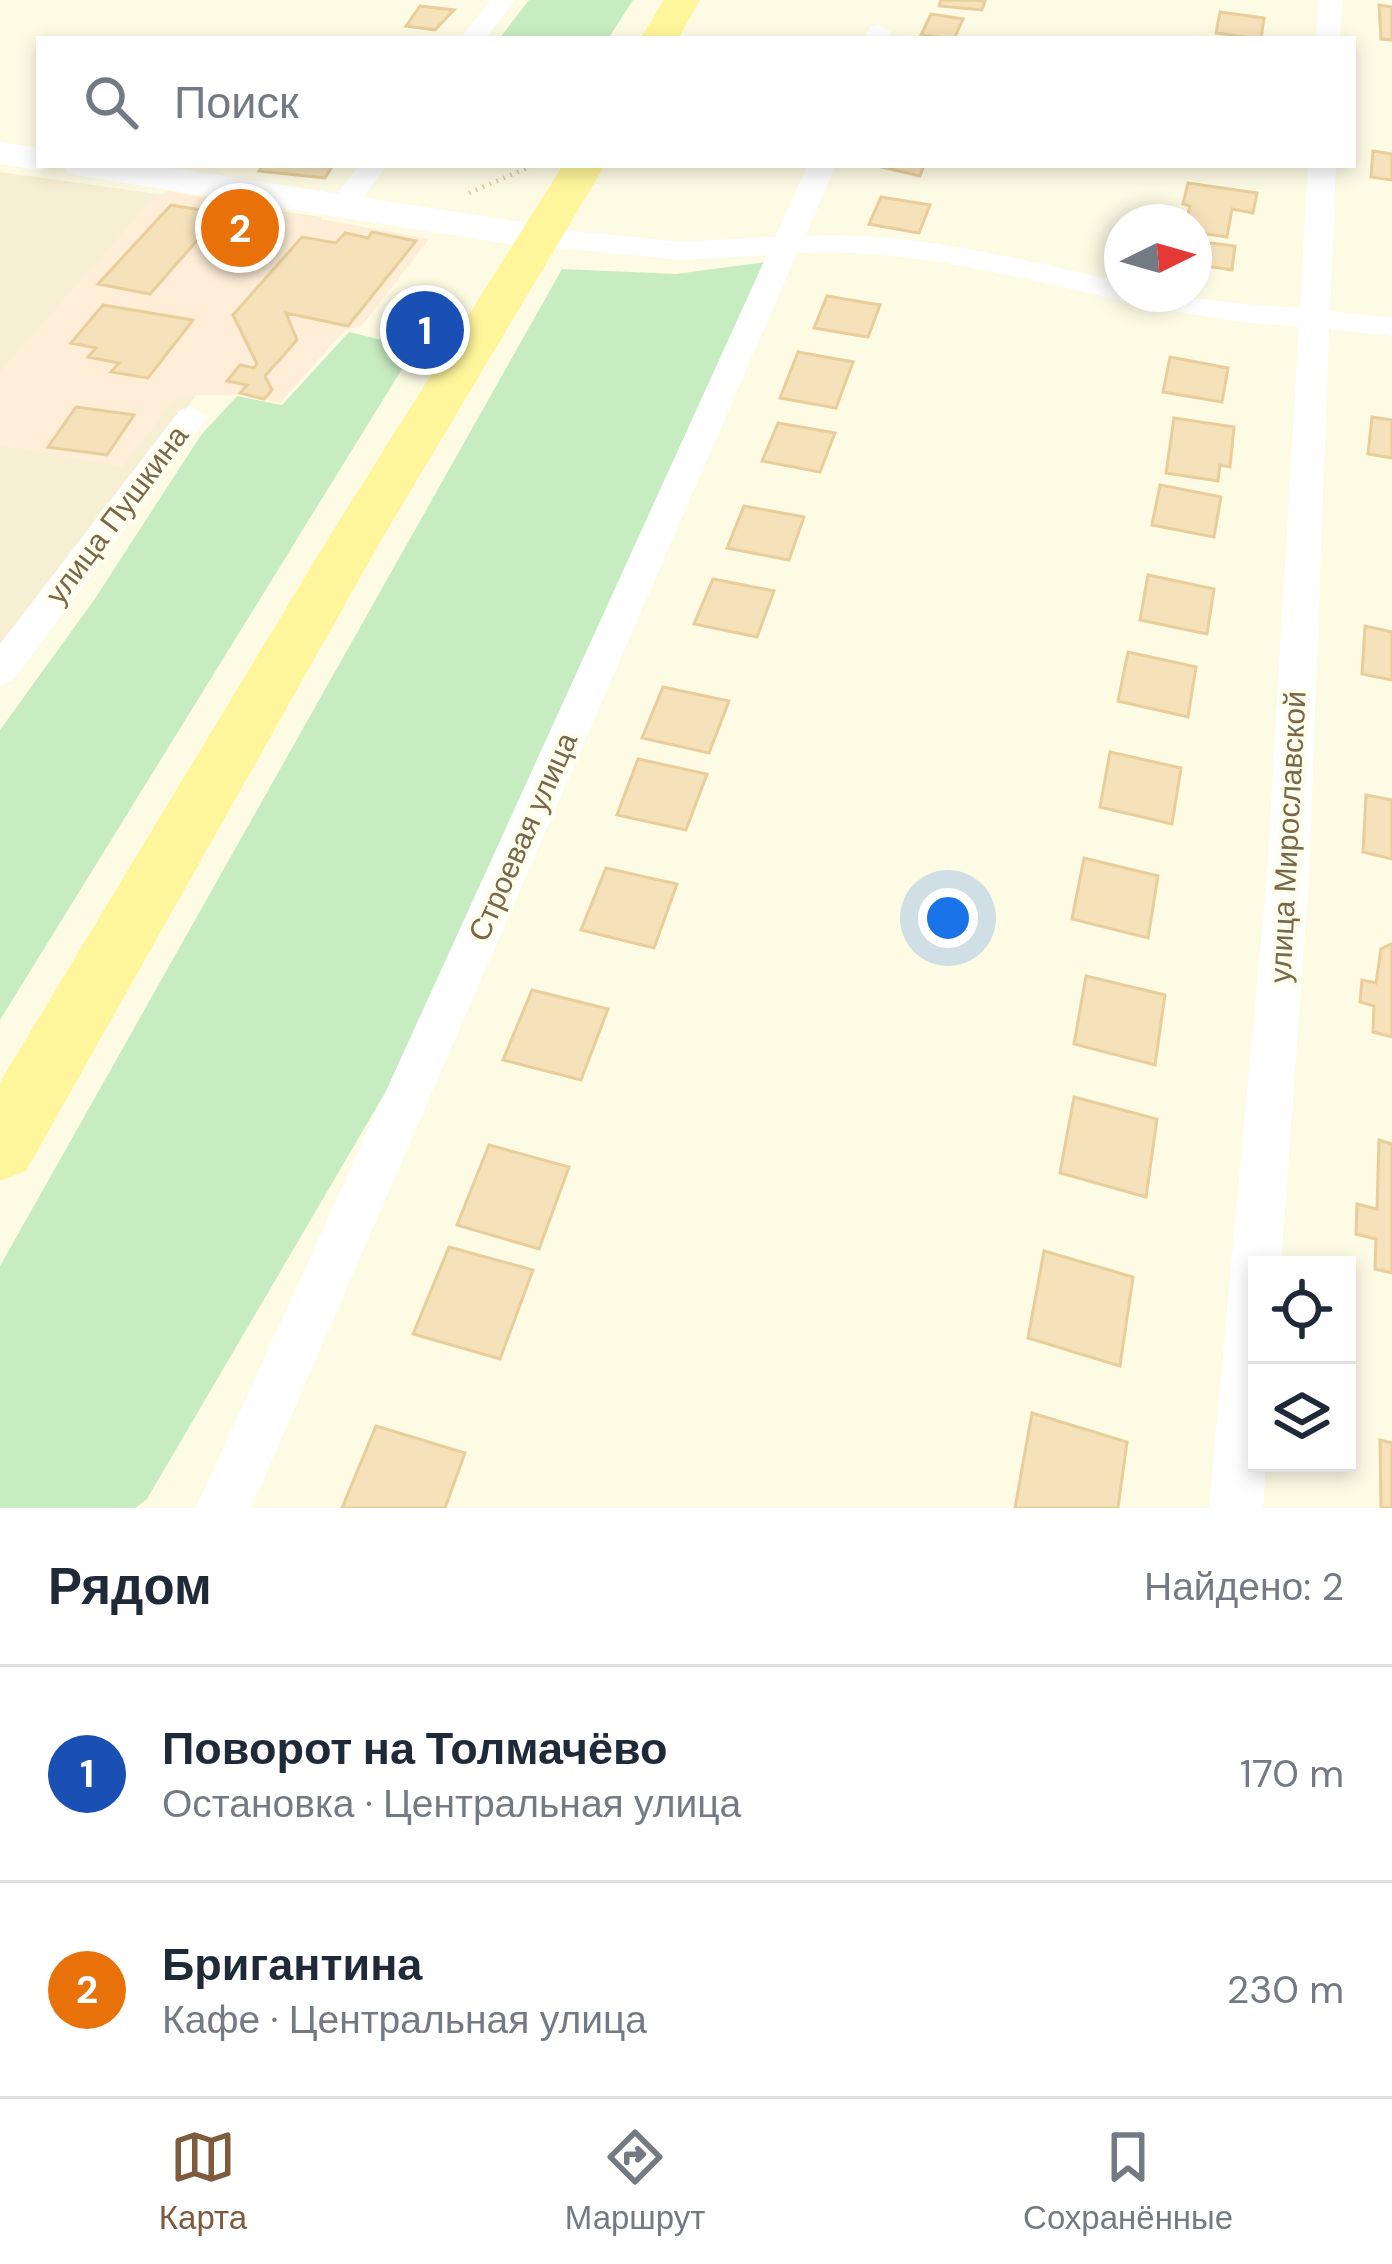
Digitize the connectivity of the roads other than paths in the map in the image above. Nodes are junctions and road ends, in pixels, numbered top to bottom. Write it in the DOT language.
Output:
graph roads {
  1 [pos="503,0"];
  2 [pos="682,0"];
  3 [pos="1330,0"];
  4 [pos="474,36"];
  5 [pos="661,36"];
  6 [pos="1328,36"];
  7 [pos="0,154"];
  8 [pos="36,159"];
  9 [pos="100,168"];
  10 [pos="372,168"];
  11 [pos="582,168"];
  12 [pos="821,168"];
  13 [pos="1322,168"];
  14 [pos="342,205"];
  15 [pos="540,237"];
  16 [pos="788,245"];
  17 [pos="1104,288"];
  18 [pos="1212,311"];
  19 [pos="1315,318"];
  20 [pos="1392,328"];
  21 [pos="191,417"];
  22 [pos="0,671"];
  23 [pos="0,1148"];
  24 [pos="223,1508"];
  25 [pos="1236,1508"];
  1 -- 4 [label="street"];
  2 -- 5 [label="main road"];
  3 -- 6 [label="street"];
  7 -- 8 [label="street"];
  9 -- 14 [label="street"];
  10 -- 14 [label="street"];
  11 -- 15 [label="main road"];
  12 -- 16 [label="street, Строевая улица"];
  13 -- 19 [label="street, улица Мирославской"];
  14 -- 15 [label="street"];
  15 -- 16 [label="street"];
  15 -- 23 [label="main road"];
  16 -- 17 [label="street"];
  16 -- 24 [label="street, Строевая улица"];
  18 -- 19 [label="street"];
  19 -- 20 [label="street"];
  19 -- 25 [label="street, улица Мирославской"];
  21 -- 22 [label="street, улица Пушкина"];
}
